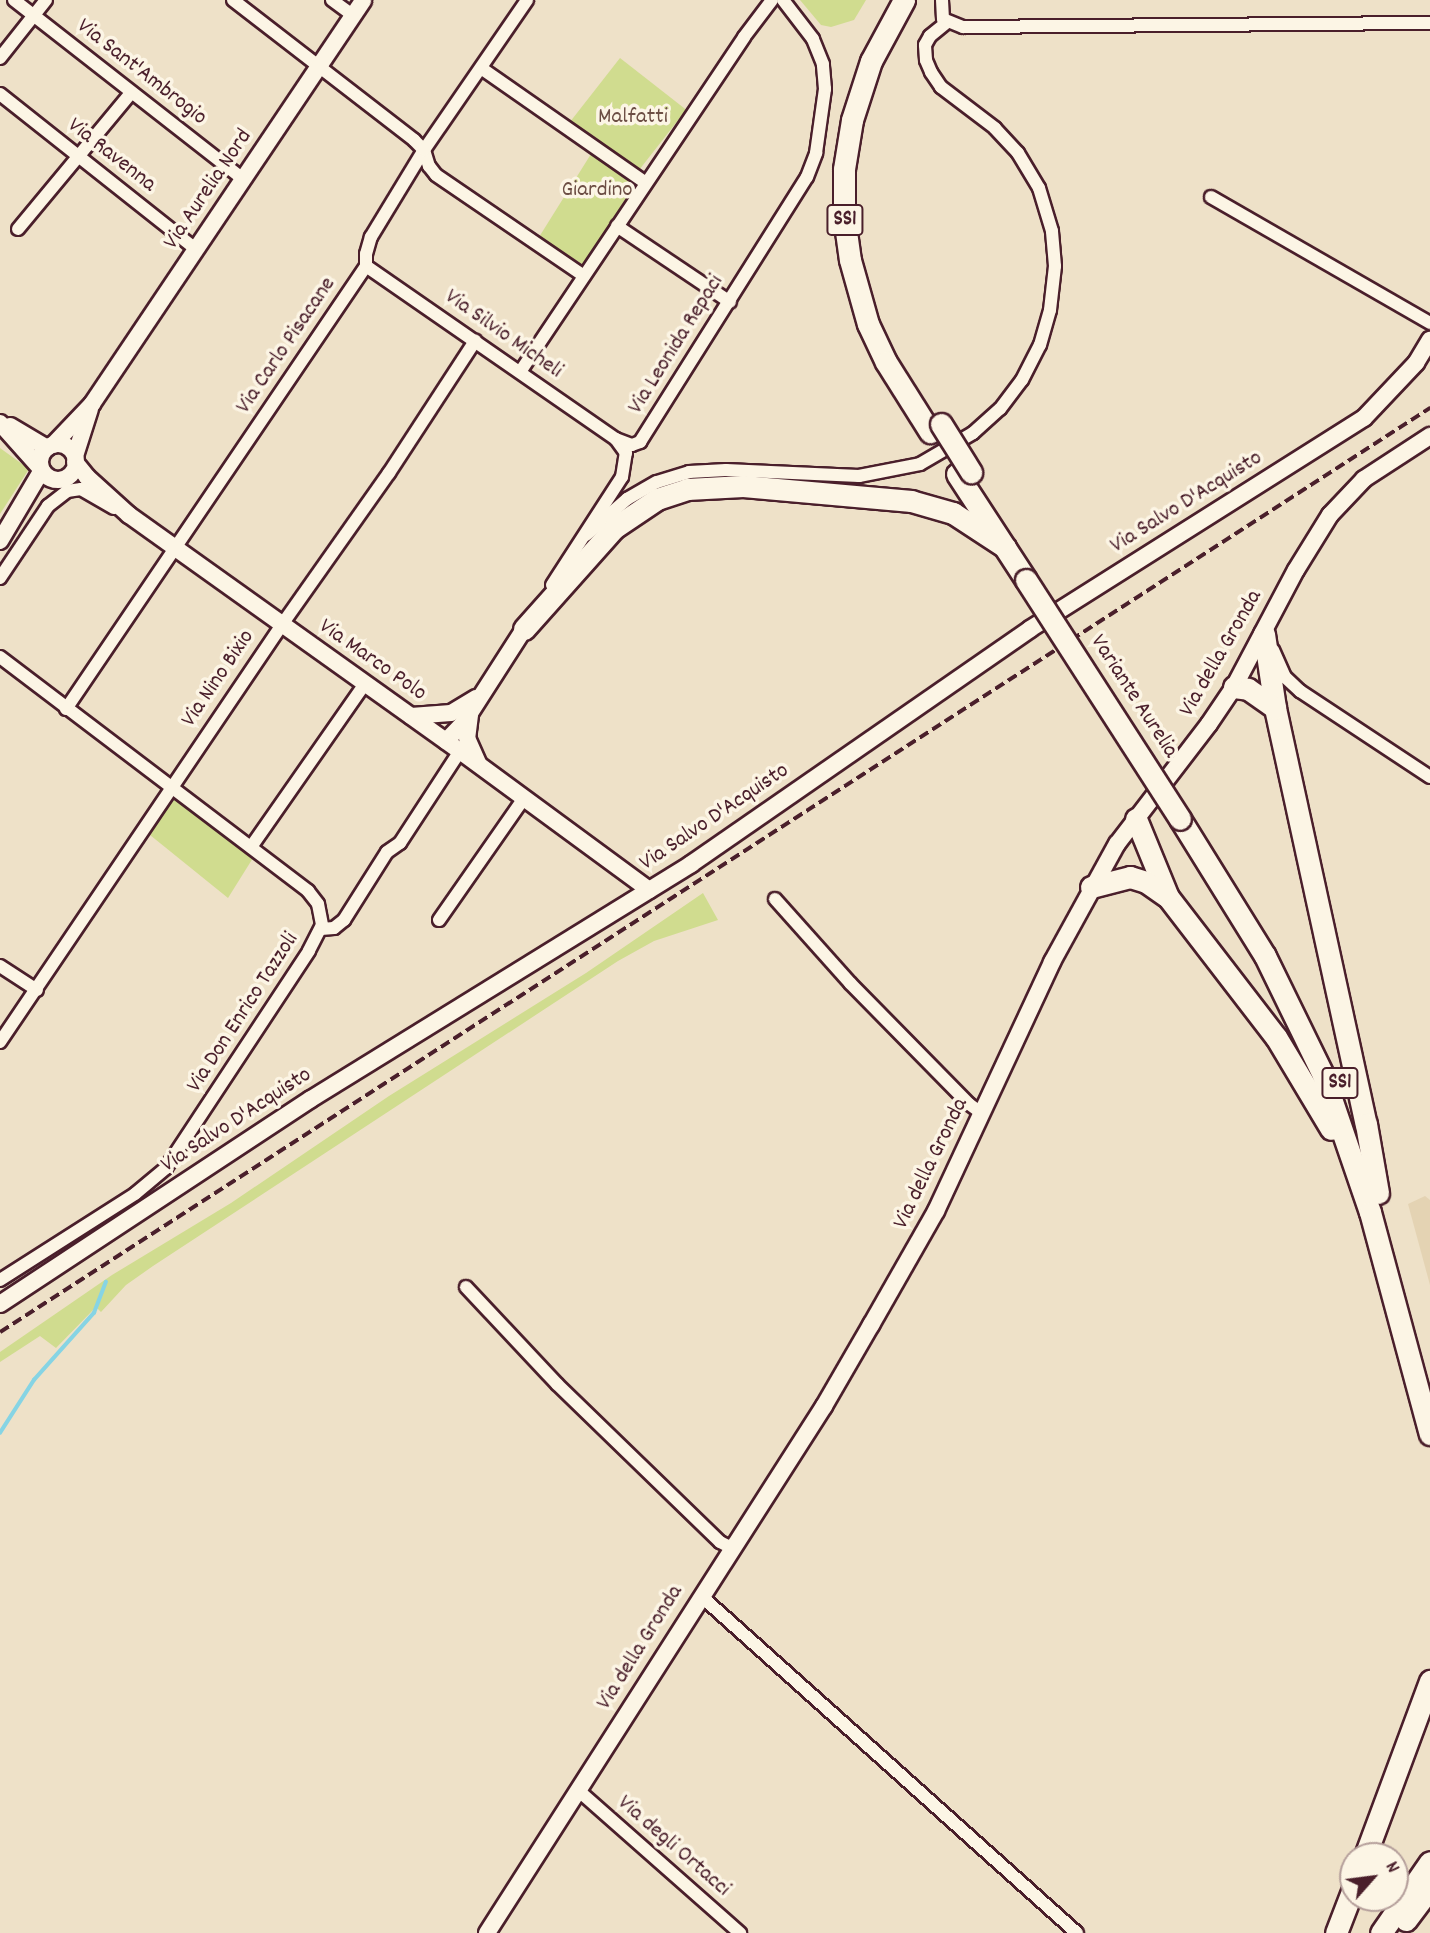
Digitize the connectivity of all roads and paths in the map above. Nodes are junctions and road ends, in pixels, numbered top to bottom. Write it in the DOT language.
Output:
graph roads {
  1 [pos="14,0"];
  2 [pos="46,0"];
  3 [pos="233,0"];
  4 [pos="332,0"];
  5 [pos="363,0"];
  6 [pos="527,0"];
  7 [pos="772,0"];
  8 [pos="783,0"];
  9 [pos="904,0"];
  10 [pos="920,0"];
  11 [pos="942,0"];
  12 [pos="34,15"];
  13 [pos="353,15"];
  14 [pos="947,22"];
  15 [pos="1430,23"];
  16 [pos="0,58"];
  17 [pos="319,67"];
  18 [pos="481,68"];
  19 [pos="131,93"];
  20 [pos="0,94"];
  21 [pos="424,150"];
  22 [pos="78,157"];
  23 [pos="243,179"];
  24 [pos="646,183"];
  25 [pos="1212,197"];
  26 [pos="617,226"];
  27 [pos="18,229"];
  28 [pos="197,250"];
  29 [pos="366,266"];
  30 [pos="583,276"];
  31 [pos="730,302"];
  32 [pos="1430,323"];
  33 [pos="1430,340"];
  34 [pos="475,341"];
  35 [pos="520,372"];
  36 [pos="92,404"];
  37 [pos="0,421"];
  38 [pos="935,428"];
  39 [pos="1430,436"];
  40 [pos="616,439"];
  41 [pos="50,446"];
  42 [pos="75,459"];
  43 [pos="964,473"];
  44 [pos="55,477"];
  45 [pos="129,515"];
  46 [pos="586,535"];
  47 [pos="0,541"];
  48 [pos="1005,547"];
  49 [pos="174,548"];
  50 [pos="1032,577"];
  51 [pos="0,578"];
  52 [pos="281,625"];
  53 [pos="524,629"];
  54 [pos="1265,631"];
  55 [pos="0,657"];
  56 [pos="364,685"];
  57 [pos="1234,687"];
  58 [pos="1275,708"];
  59 [pos="66,709"];
  60 [pos="463,712"];
  61 [pos="411,716"];
  62 [pos="441,737"];
  63 [pos="460,751"];
  64 [pos="479,765"];
  65 [pos="1430,777"];
  66 [pos="170,787"];
  67 [pos="524,798"];
  68 [pos="1136,819"];
  69 [pos="251,847"];
  70 [pos="1091,887"];
  71 [pos="649,890"];
  72 [pos="1168,897"];
  73 [pos="775,899"];
  74 [pos="439,920"];
  75 [pos="321,929"];
  76 [pos="0,966"];
  77 [pos="37,990"];
  78 [pos="0,1042"];
  79 [pos="983,1114"];
  80 [pos="1374,1202"];
  81 [pos="0,1280"];
  82 [pos="466,1287"];
  83 [pos="0,1304"];
  84 [pos="1430,1380"];
  85 [pos="1430,1434"];
  86 [pos="732,1548"];
  87 [pos="701,1596"];
  88 [pos="1430,1681"];
  89 [pos="579,1791"];
  90 [pos="1370,1842"];
  91 [pos="1430,1862"];
  92 [pos="1430,1888"];
  93 [pos="1344,1912"];
  94 [pos="487,1933"];
  95 [pos="740,1933"];
  96 [pos="1077,1933"];
  97 [pos="1336,1933"];
  98 [pos="1381,1933"];
  99 [pos="1397,1933"];
  1 -- 12 [label="street, Via Sant'Ambrogio"];
  2 -- 12 [label="street"];
  3 -- 17 [label="street"];
  4 -- 13 [label="street"];
  5 -- 13 [label="street, Via Aurelia Nord"];
  6 -- 18 [label="street, Via Carlo Pisacane"];
  7 -- 24 [label="street"];
  8 -- 31 [label="street, Via Leonida Repaci"];
  9 -- 38 [label="highway, Variante Aurelia / SS1"];
  10 -- 38 [label="highway, Variante Aurelia / SS1"];
  11 -- 14 [label="street"];
  12 -- 16 [label="street"];
  12 -- 19 [label="street, Via Sant'Ambrogio"];
  13 -- 17 [label="street, Via Aurelia Nord"];
  14 -- 15 [label="street"];
  14 -- 46 [label="street"];
  17 -- 21 [label="street"];
  17 -- 23 [label="street, Via Aurelia Nord"];
  18 -- 21 [label="street, Via Carlo Pisacane"];
  18 -- 24 [label="street"];
  19 -- 22 [label="street"];
  19 -- 23 [label="street, Via Sant'Ambrogio"];
  20 -- 22 [label="street, Via Ravenna"];
  21 -- 29 [label="street, Via Carlo Pisacane"];
  21 -- 30 [label="street"];
  22 -- 27 [label="street"];
  22 -- 28 [label="street, Via Ravenna"];
  23 -- 28 [label="street, Via Aurelia Nord"];
  24 -- 26 [label="street"];
  25 -- 32 [label="street"];
  26 -- 30 [label="street"];
  26 -- 31 [label="street"];
  28 -- 36 [label="street, Via Aurelia Nord"];
  29 -- 34 [label="street, Via Silvio Micheli"];
  29 -- 49 [label="street, Via Carlo Pisacane"];
  30 -- 35 [label="street"];
  31 -- 40 [label="street, Via Leonida Repaci"];
  33 -- 71 [label="street, Via Salvo D'Acquisto"];
  34 -- 35 [label="street, Via Silvio Micheli"];
  34 -- 52 [label="street, Via Nino Bixio"];
  35 -- 40 [label="street, Via Silvio Micheli"];
  36 -- 41 [label="street, Via Aurelia Nord"];
  36 -- 42 [label="street, Via Aurelia Nord"];
  37 -- 41 [label="street"];
  37 -- 44 [label="street"];
  38 -- 43 [label="highway, Variante Aurelia / SS1"];
  39 -- 54 [label="street, Via della Gronda"];
  40 -- 46 [label="street, Via Leonida Repaci"];
  41 -- 42 [label="street"];
  41 -- 44 [label="street"];
  42 -- 44 [label="street"];
  42 -- 45 [label="street, Via Marco Polo"];
  43 -- 48 [label="highway, Variante Aurelia / SS1"];
  43 -- 50 [label="highway, Variante Aurelia / SS1"];
  44 -- 45 [label="street"];
  44 -- 47 [label="street"];
  44 -- 51 [label="street"];
  45 -- 49 [label="street, Via Marco Polo"];
  46 -- 53 [label="street, Via Leonida Repaci"];
  48 -- 50 [label="highway, Variante Aurelia / SS1"];
  48 -- 53 [label="highway"];
  49 -- 52 [label="street, Via Marco Polo"];
  49 -- 59 [label="street, Via Carlo Pisacane"];
  50 -- 80 [label="highway, Variante Aurelia / SS1"];
  52 -- 56 [label="street, Via Marco Polo"];
  52 -- 66 [label="street, Via Nino Bixio"];
  53 -- 60 [label="street, Via Leonida Repaci"];
  54 -- 57 [label="street, Via della Gronda"];
  54 -- 58 [label="highway"];
  54 -- 65 [label="street"];
  55 -- 59 [label="street, Via Don Enrico Tazzoli"];
  56 -- 61 [label="street, Via Marco Polo"];
  56 -- 69 [label="street"];
  57 -- 58 [label="highway"];
  57 -- 68 [label="street, Via della Gronda"];
  58 -- 80 [label="highway"];
  59 -- 66 [label="street, Via Don Enrico Tazzoli"];
  60 -- 61 [label="street"];
  60 -- 62 [label="street"];
  60 -- 64 [label="street"];
  61 -- 62 [label="street, Via Marco Polo"];
  62 -- 63 [label="street, Via Marco Polo"];
  63 -- 64 [label="street, Via Marco Polo"];
  63 -- 75 [label="street"];
  64 -- 67 [label="street, Via Marco Polo"];
  66 -- 69 [label="street, Via Don Enrico Tazzoli"];
  66 -- 77 [label="street, Via Nino Bixio"];
  67 -- 71 [label="street, Via Marco Polo"];
  67 -- 74 [label="street"];
  68 -- 70 [label="street, Via della Gronda"];
  68 -- 72 [label="highway"];
  69 -- 75 [label="street, Via Don Enrico Tazzoli"];
  70 -- 72 [label="highway"];
  70 -- 79 [label="street, Via della Gronda"];
  71 -- 83 [label="street, Via Salvo D'Acquisto"];
  72 -- 80 [label="highway"];
  73 -- 79 [label="street"];
  75 -- 81 [label="street, Via Don Enrico Tazzoli"];
  76 -- 77 [label="street"];
  77 -- 78 [label="street, Via Nino Bixio"];
  79 -- 86 [label="street, Via della Gronda"];
  80 -- 84 [label="highway, Variante Aurelia / SS1"];
  80 -- 85 [label="highway, Variante Aurelia / SS1"];
  82 -- 86 [label="street"];
  86 -- 87 [label="street, Via della Gronda"];
  87 -- 89 [label="street, Via della Gronda"];
  87 -- 96 [label="street"];
  88 -- 90 [label="highway"];
  89 -- 94 [label="street, Via della Gronda"];
  89 -- 95 [label="street, Via degli Ortacci"];
  91 -- 98 [label="highway"];
  92 -- 99 [label="highway"];
  93 -- 97 [label="highway"];
}
